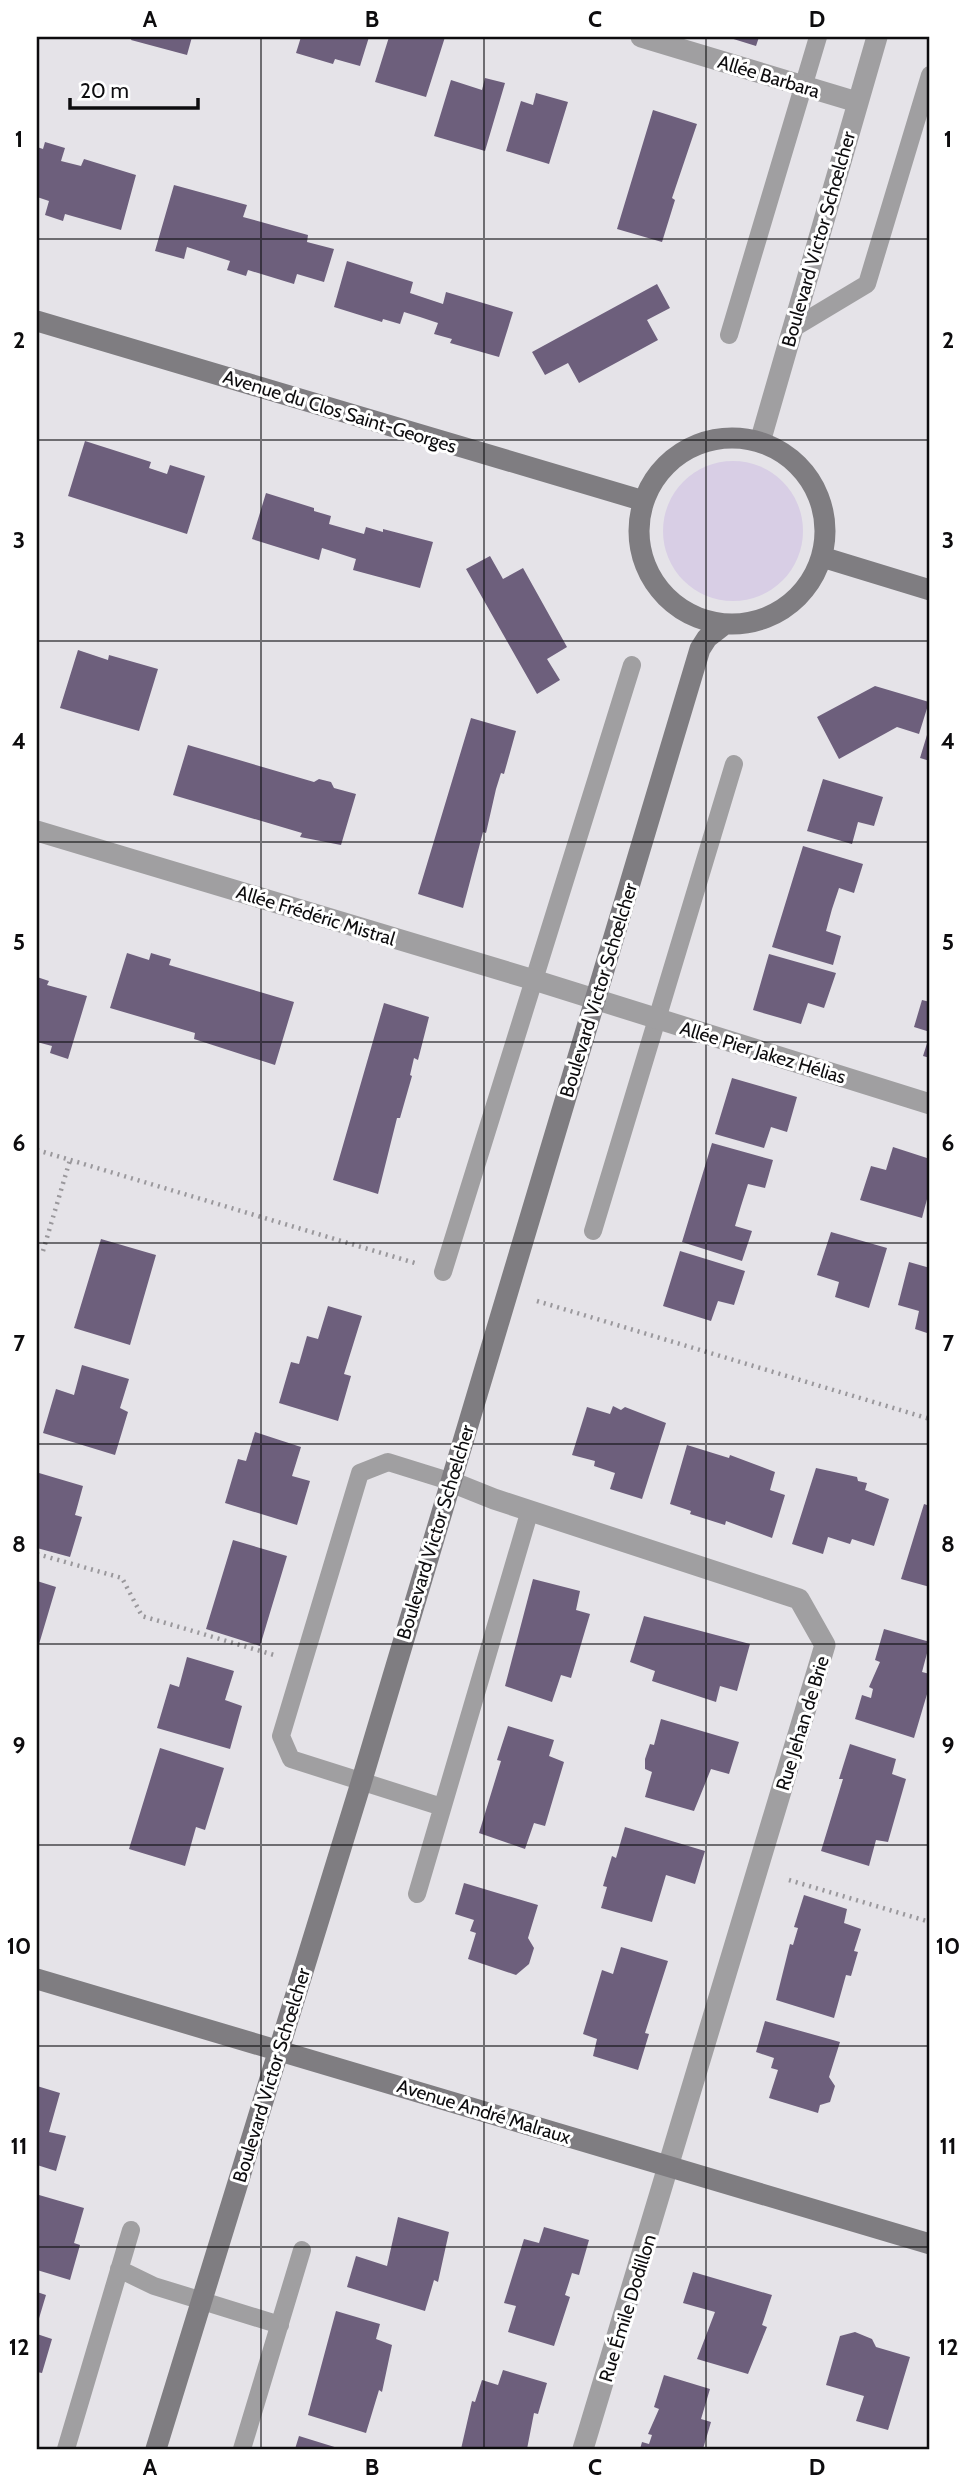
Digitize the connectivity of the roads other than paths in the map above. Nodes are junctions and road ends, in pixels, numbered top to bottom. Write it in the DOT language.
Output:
graph roads {
  1 [pos="641,37"];
  2 [pos="818,37"];
  3 [pos="877,37"];
  4 [pos="930,75"];
  5 [pos="803,86"];
  6 [pos="858,102"];
  7 [pos="37,321"];
  8 [pos="792,329"];
  9 [pos="729,335"];
  10 [pos="760,442"];
  11 [pos="644,501"];
  12 [pos="822,557"];
  13 [pos="930,590"];
  14 [pos="725,624"];
  15 [pos="632,665"];
  16 [pos="734,764"];
  17 [pos="37,831"];
  18 [pos="534,981"];
  19 [pos="596,1000"];
  20 [pos="656,1019"];
  21 [pos="930,1104"];
  22 [pos="593,1231"];
  23 [pos="443,1272"];
  24 [pos="449,1481"];
  25 [pos="530,1510"];
  26 [pos="361,1783"];
  27 [pos="442,1807"];
  28 [pos="417,1895"];
  29 [pos="37,1979"];
  30 [pos="279,2050"];
  31 [pos="670,2166"];
  32 [pos="131,2230"];
  33 [pos="930,2244"];
  34 [pos="302,2250"];
  35 [pos="119,2269"];
  36 [pos="202,2300"];
  37 [pos="280,2325"];
  38 [pos="66,2449"];
  39 [pos="156,2449"];
  40 [pos="242,2449"];
  41 [pos="583,2449"];
  1 -- 5 [label="street, Allée Barbara"];
  2 -- 5 [label="lane"];
  3 -- 6 [label="street, Boulevard Victor Schœlcher"];
  4 -- 8 [label="lane"];
  5 -- 6 [label="street, Allée Barbara"];
  5 -- 9 [label="lane"];
  6 -- 8 [label="street, Boulevard Victor Schœlcher"];
  7 -- 11 [label="main road, Avenue du Clos Saint-Georges"];
  8 -- 10 [label="street, Boulevard Victor Schœlcher"];
  10 -- 11 [label="main road"];
  10 -- 12 [label="main road"];
  11 -- 14 [label="main road"];
  12 -- 13 [label="main road"];
  12 -- 14 [label="main road"];
  14 -- 19 [label="main road, Boulevard Victor Schœlcher"];
  15 -- 18 [label="lane"];
  16 -- 20 [label="lane"];
  17 -- 18 [label="street, Allée Frédéric Mistral"];
  18 -- 19 [label="street, Allée Frédéric Mistral"];
  18 -- 23 [label="lane"];
  19 -- 20 [label="street, Allée Pier Jakez Hélias"];
  19 -- 24 [label="main road, Boulevard Victor Schœlcher"];
  20 -- 21 [label="street, Allée Pier Jakez Hélias"];
  20 -- 22 [label="lane"];
  24 -- 25 [label="street, Rue Jehan de Brie"];
  24 -- 26 [label="main road, Boulevard Victor Schœlcher"];
  24 -- 26 [label="lane"];
  25 -- 27 [label="lane"];
  25 -- 31 [label="street, Rue Jehan de Brie"];
  26 -- 27 [label="lane"];
  26 -- 30 [label="main road, Boulevard Victor Schœlcher"];
  27 -- 28 [label="lane"];
  29 -- 30 [label="main road, Avenue André Malraux"];
  30 -- 31 [label="main road, Avenue André Malraux"];
  30 -- 36 [label="main road, Boulevard Victor Schœlcher"];
  31 -- 33 [label="main road, Avenue André Malraux"];
  31 -- 41 [label="street, Rue Émile Dodillon"];
  32 -- 35 [label="lane"];
  34 -- 37 [label="lane"];
  35 -- 36 [label="lane"];
  35 -- 38 [label="lane"];
  36 -- 37 [label="lane"];
  36 -- 39 [label="main road, Boulevard Victor Schœlcher"];
  37 -- 40 [label="lane"];
}
